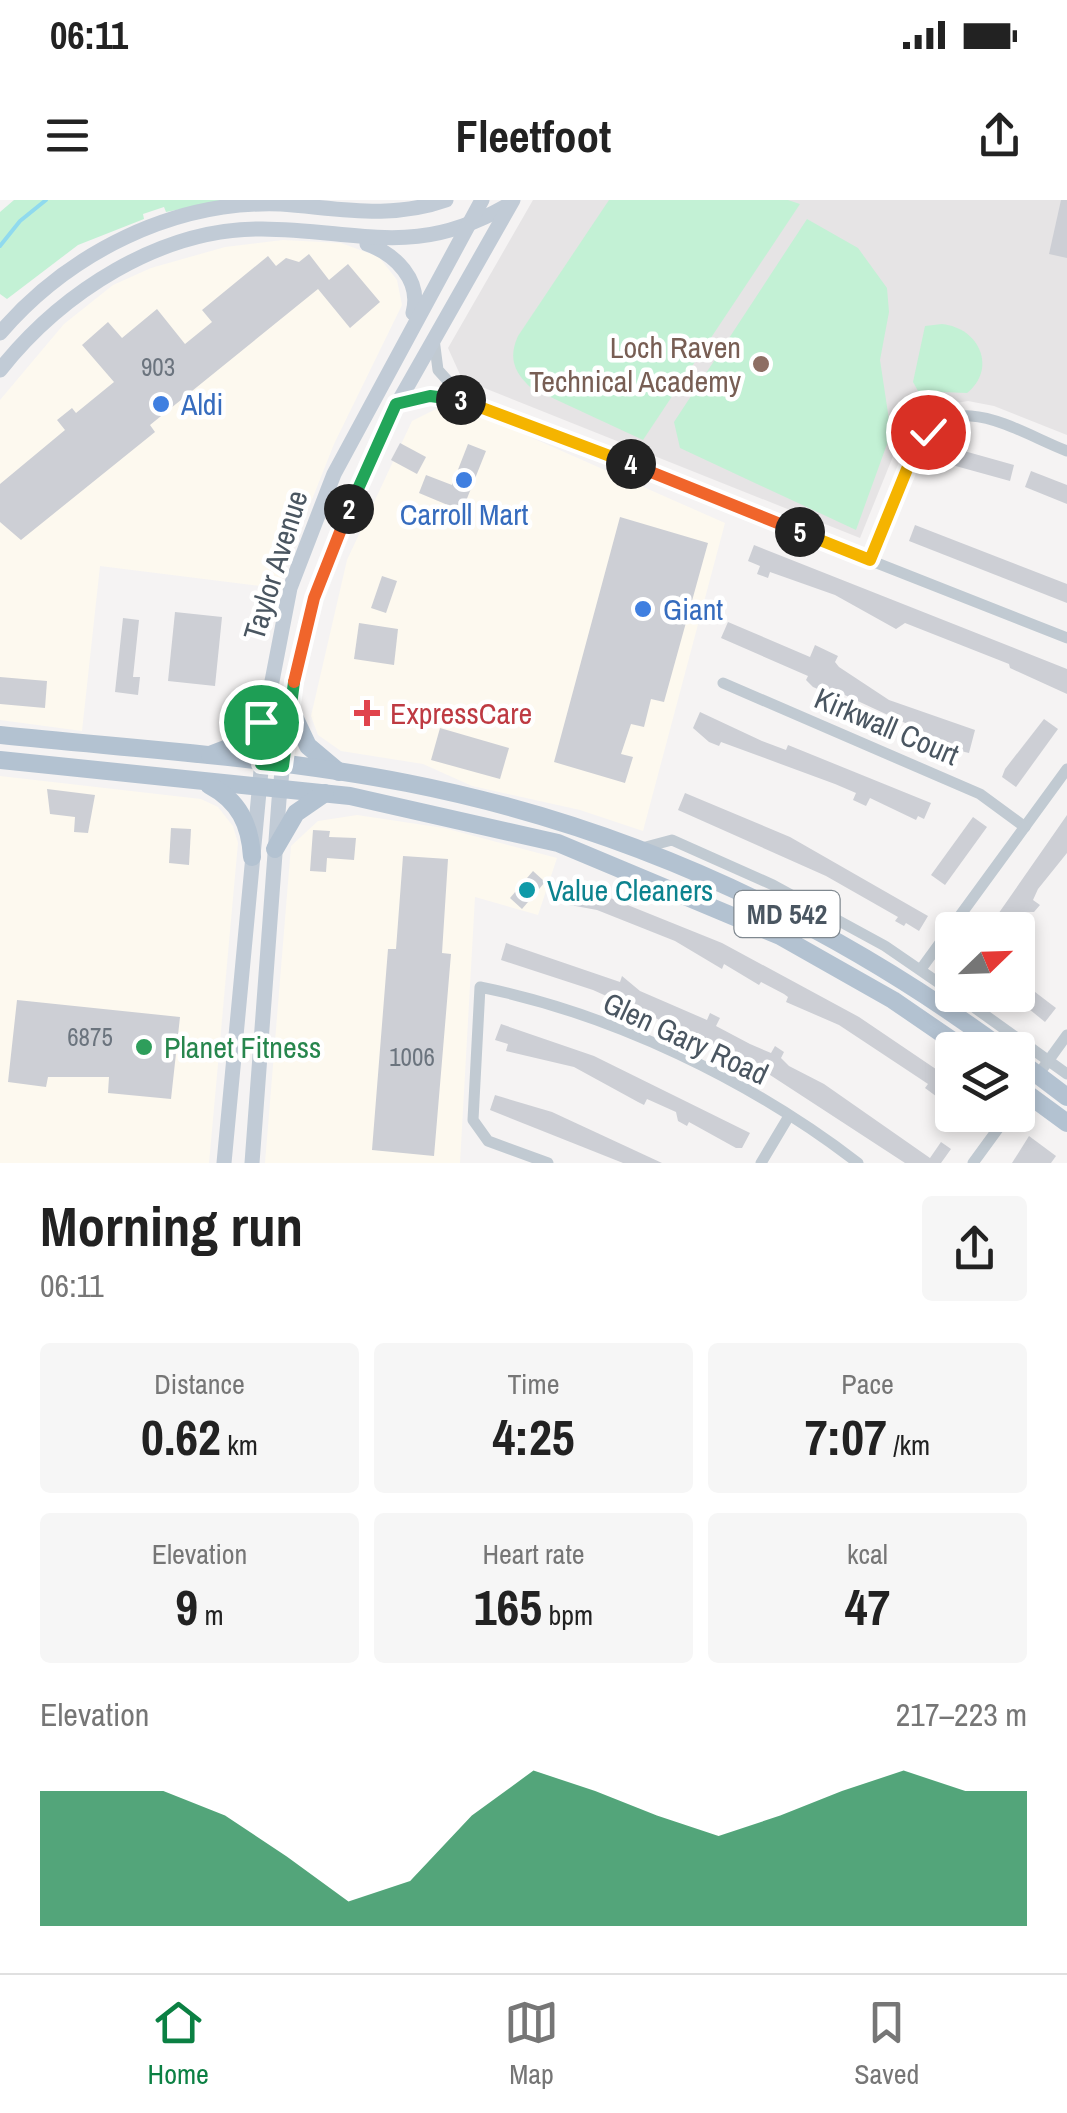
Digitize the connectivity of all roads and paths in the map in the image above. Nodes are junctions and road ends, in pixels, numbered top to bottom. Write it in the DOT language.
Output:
graph roads {
  1 [pos="446,200"];
  2 [pos="482,200"];
  3 [pos="512,202"];
  4 [pos="465,228"];
  5 [pos="339,235"];
  6 [pos="0,332"];
  7 [pos="406,336"];
  8 [pos="434,339"];
  9 [pos="3,361"];
  10 [pos="466,401"];
  11 [pos="396,404"];
  12 [pos="1067,451"];
  13 [pos="870,560"];
  14 [pos="1067,638"];
  15 [pos="723,683"];
  16 [pos="267,706"];
  17 [pos="290,706"];
  18 [pos="0,735"];
  19 [pos="205,758"];
  20 [pos="0,760"];
  21 [pos="261,764"];
  22 [pos="283,766"];
  23 [pos="1067,769"];
  24 [pos="340,772"];
  25 [pos="204,783"];
  26 [pos="258,787"];
  27 [pos="280,789"];
  28 [pos="325,793"];
  29 [pos="1025,827"];
  30 [pos="641,848"];
  31 [pos="275,849"];
  32 [pos="252,856"];
  33 [pos="920,969"];
  34 [pos="935,980"];
  35 [pos="976,1012"];
  36 [pos="938,1032"];
  37 [pos="979,1032"];
  38 [pos="1067,1035"];
  39 [pos="1035,1065"];
  40 [pos="1043,1068"];
  41 [pos="1067,1074"];
  42 [pos="1035,1077"];
  43 [pos="1067,1096"];
  44 [pos="1035,1103"];
  45 [pos="789,1116"];
  46 [pos="1067,1123"];
  47 [pos="996,1132"];
  48 [pos="224,1163"];
  49 [pos="252,1163"];
  50 [pos="548,1163"];
  51 [pos="761,1163"];
  52 [pos="858,1163"];
  53 [pos="973,1163"];
  1 -- 6 [label="main road"];
  2 -- 4 [label="main road, Taylor Avenue"];
  3 -- 4 [label="main road"];
  3 -- 8 [label="main road, Taylor Avenue"];
  4 -- 5 [label="main road"];
  4 -- 7 [label="main road, Taylor Avenue"];
  5 -- 7 [label="main road"];
  5 -- 9 [label="main road"];
  7 -- 16 [label="main road, Taylor Avenue"];
  8 -- 10 [label="street"];
  8 -- 11 [label="main road, Taylor Avenue"];
  10 -- 11 [label="street"];
  10 -- 13 [label="street"];
  11 -- 17 [label="main road, Taylor Avenue"];
  12 -- 13 [label="street"];
  13 -- 14 [label="street"];
  15 -- 29 [label="street, Kirkwall Court"];
  16 -- 19 [label="main road"];
  16 -- 21 [label="main road, Taylor Avenue"];
  17 -- 22 [label="main road, Taylor Avenue"];
  17 -- 24 [label="main road"];
  18 -- 19 [label="main road, MD 542"];
  19 -- 21 [label="main road, MD 542"];
  20 -- 25 [label="main road, MD 542"];
  21 -- 22 [label="main road, MD 542"];
  21 -- 26 [label="main road, Taylor Avenue"];
  22 -- 24 [label="main road, MD 542"];
  22 -- 27 [label="main road, Taylor Avenue"];
  23 -- 29 [label="street"];
  24 -- 30 [label="main road, MD 542"];
  25 -- 26 [label="main road, MD 542"];
  25 -- 32 [label="main road"];
  26 -- 27 [label="main road, MD 542"];
  26 -- 32 [label="main road, Taylor Avenue"];
  27 -- 28 [label="main road, MD 542"];
  27 -- 31 [label="main road, Taylor Avenue"];
  28 -- 31 [label="main road"];
  28 -- 36 [label="main road, MD 542"];
  29 -- 33 [label="street"];
  30 -- 33 [label="street"];
  30 -- 37 [label="main road, MD 542"];
  31 -- 49 [label="main road, Taylor Avenue"];
  32 -- 48 [label="main road, Taylor Avenue"];
  33 -- 34 [label="street"];
  35 -- 40 [label="street"];
  38 -- 40 [label="street"];
  39 -- 40 [label="main road"];
  40 -- 41 [label="street"];
  40 -- 42 [label="main road"];
  40 -- 43 [label="main road"];
  44 -- 46 [label="main road"];
  45 -- 50 [label="street, Glen Gary Road"];
  45 -- 51 [label="street"];
  45 -- 52 [label="street, Glen Gary Road"];
  47 -- 53 [label="street"];
}
